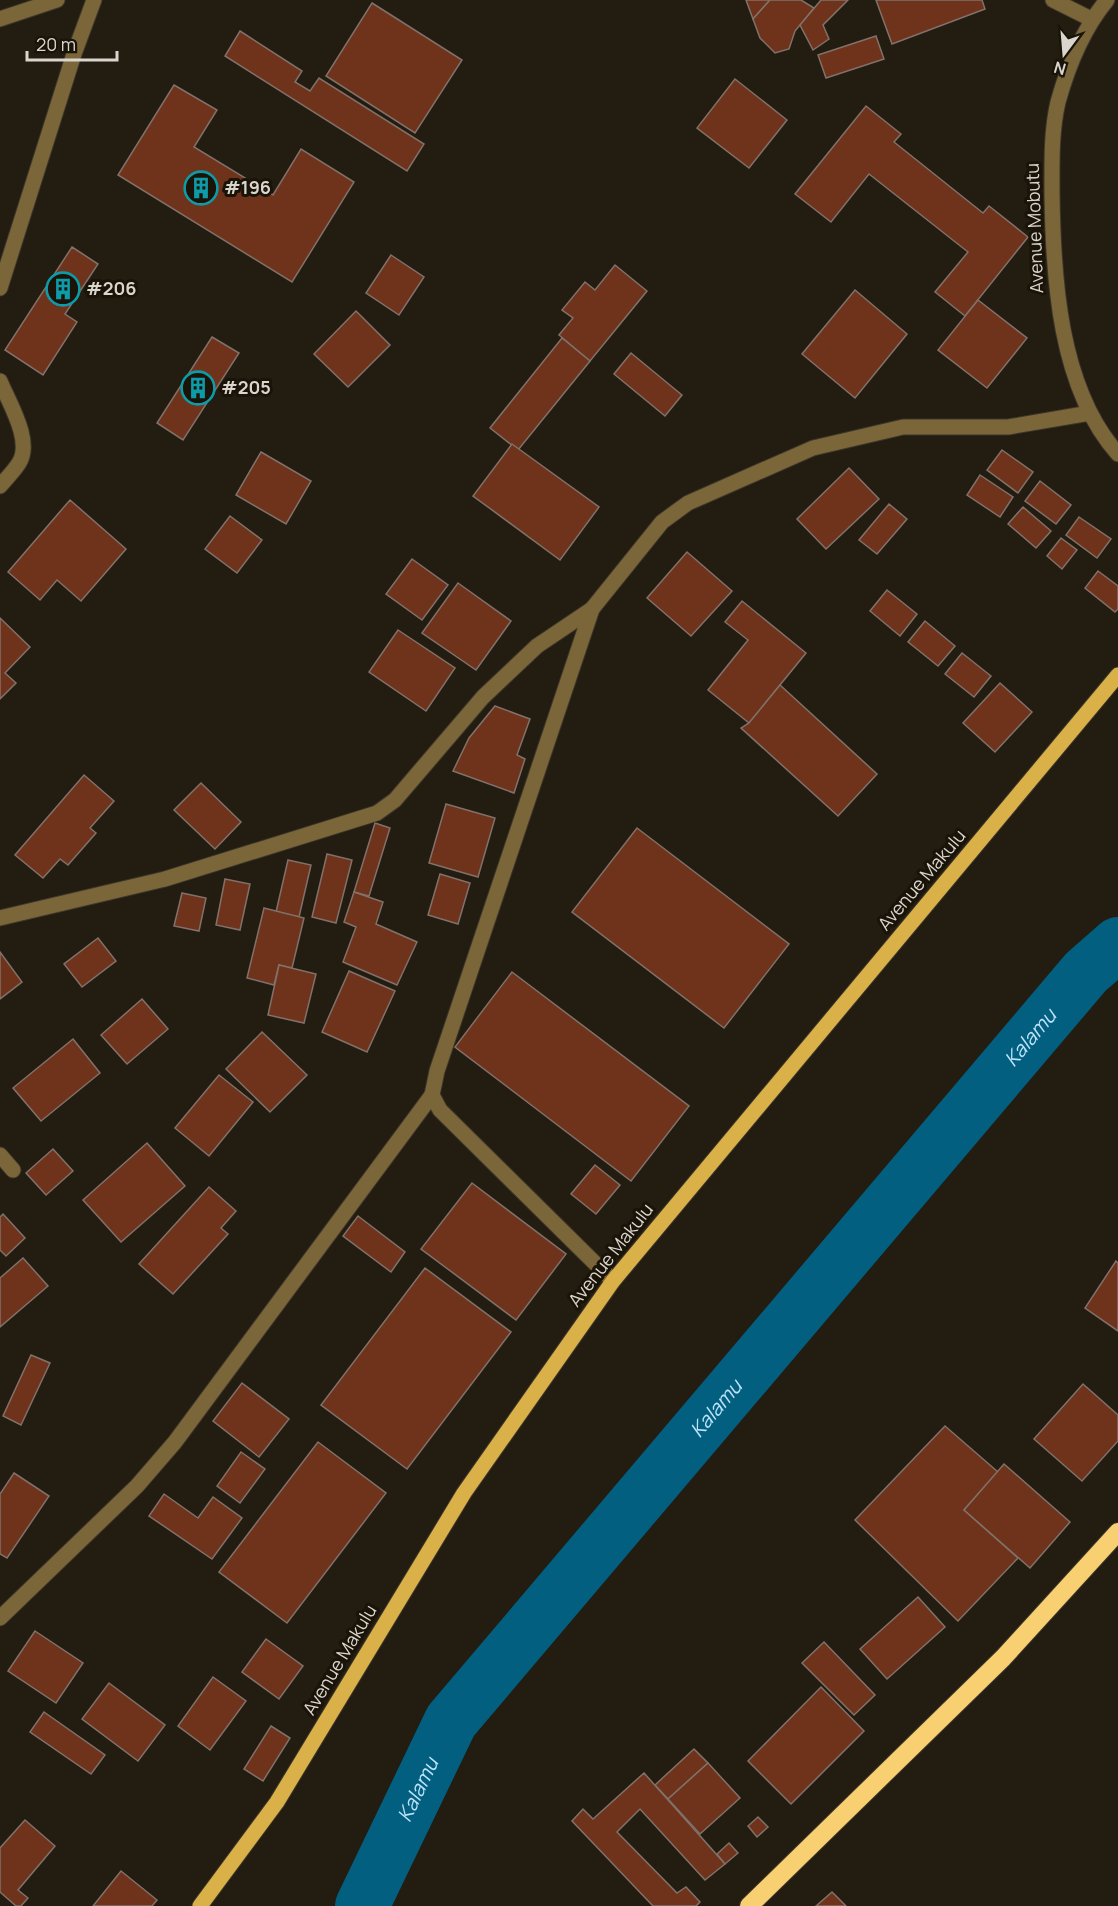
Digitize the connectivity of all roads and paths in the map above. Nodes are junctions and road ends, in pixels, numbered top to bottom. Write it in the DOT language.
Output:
graph roads {
  1 [pos="57,0"];
  2 [pos="94,0"];
  3 [pos="1053,0"];
  4 [pos="1107,0"];
  5 [pos="0,19"];
  6 [pos="1091,20"];
  7 [pos="0,288"];
  8 [pos="0,381"];
  9 [pos="1090,413"];
  10 [pos="1118,454"];
  11 [pos="0,486"];
  12 [pos="592,609"];
  13 [pos="1118,675"];
  14 [pos="0,918"];
  15 [pos="432,1095"];
  16 [pos="0,1155"];
  17 [pos="13,1170"];
  18 [pos="613,1281"];
  19 [pos="1118,1532"];
  20 [pos="0,1618"];
  21 [pos="200,1906"];
  22 [pos="749,1906"];
  1 -- 5 [label="street"];
  2 -- 7 [label="street"];
  3 -- 6 [label="street"];
  4 -- 6 [label="street, Avenue Mobutu"];
  6 -- 9 [label="street, Avenue Mobutu"];
  8 -- 11 [label="street"];
  9 -- 10 [label="street, Avenue Mobutu"];
  9 -- 12 [label="street"];
  12 -- 14 [label="street"];
  12 -- 15 [label="street"];
  13 -- 18 [label="main road, Avenue Makulu"];
  15 -- 18 [label="street"];
  15 -- 20 [label="street"];
  16 -- 17 [label="street"];
  18 -- 21 [label="main road, Avenue Makulu"];
  19 -- 22 [label="highway"];
}
